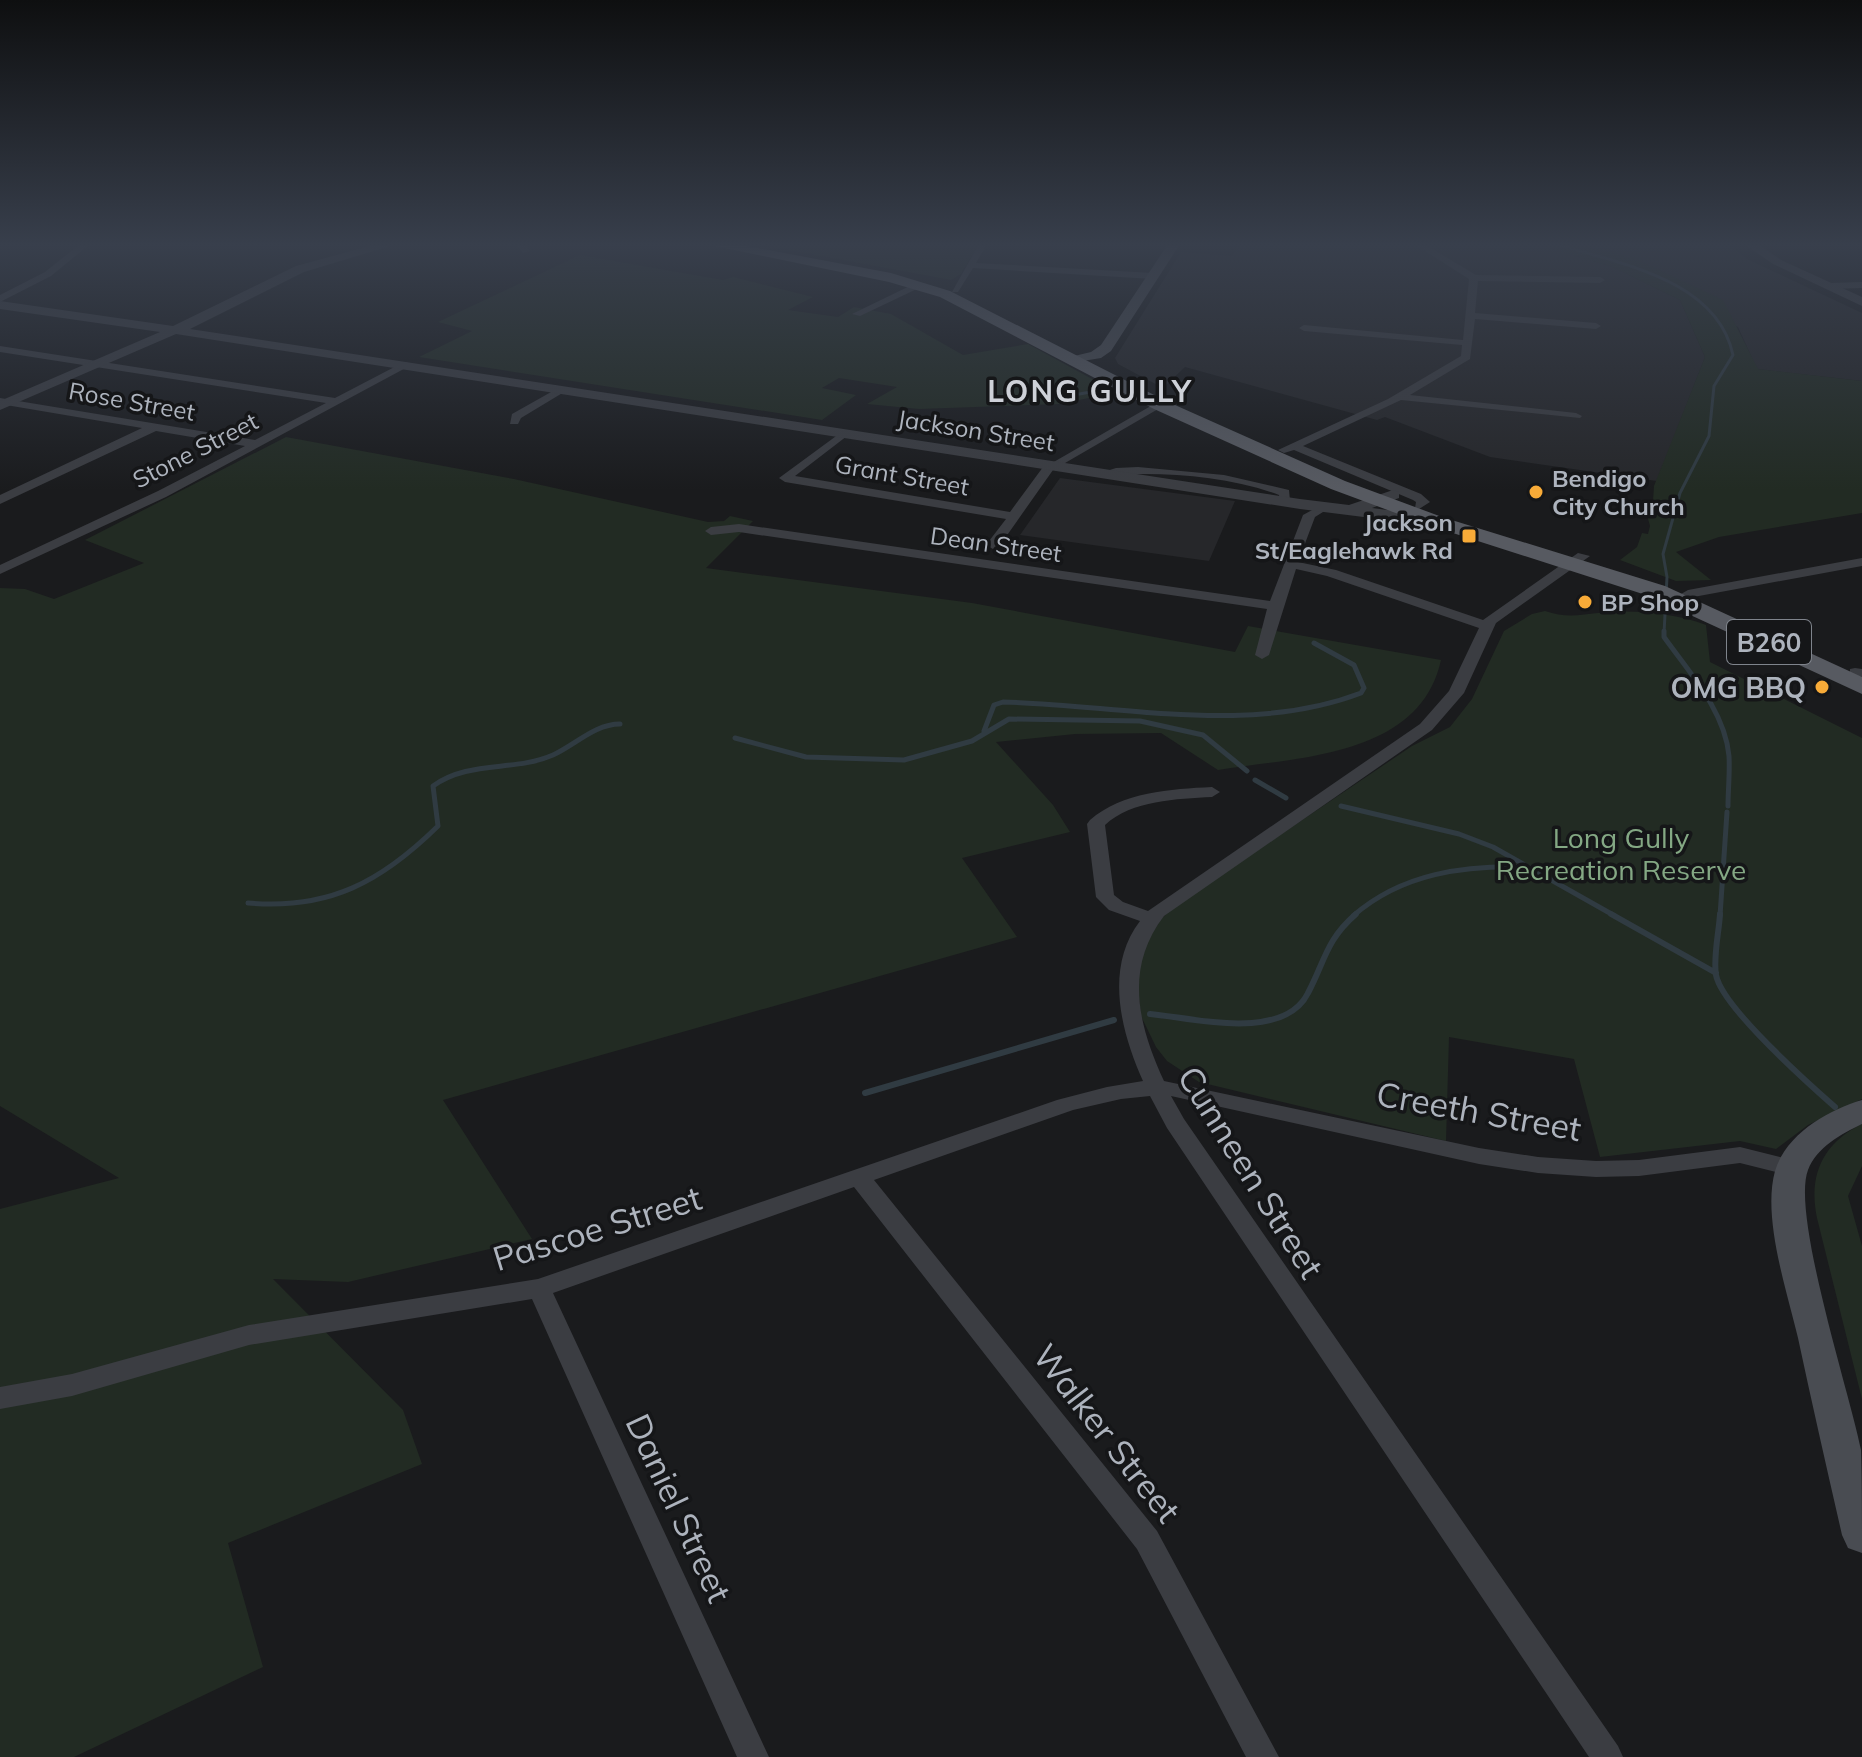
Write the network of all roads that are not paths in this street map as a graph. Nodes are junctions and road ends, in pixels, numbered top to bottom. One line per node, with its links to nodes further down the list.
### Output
1 (146, 326): 8 (street, Jackson Street)
2 (187, 326): 8 (street)
3 (1014, 326): 11 (main road, B260)
4 (1021, 326): 11 (main road, B260)
5 (1120, 326): 11 (main road)
6 (1470, 326): 9 (street)
7 (1304, 328): 9 (street)
8 (177, 331): 12 (street); 13 (street, Jackson Street)
9 (1468, 343): 15 (street)
10 (0, 349): 12 (street)
11 (1082, 359): 18 (main road, B260); 24 (main road, B260)
12 (97, 364): 16 (street); 17 (street)
13 (408, 364): 14 (street, Jackson Street); 16 (street, Stone Street)
14 (564, 389): 20 (street); 22 (street, Jackson Street)
15 (1401, 397): 19 (street); 24 (street)
16 (339, 402): 23 (street, Stone Street)
17 (3, 403): 21 (street, Rose Street)
18 (1160, 405): 25 (street); 27 (main road, B260)
19 (1576, 416)
20 (514, 422)
21 (154, 427): 23 (street, Rose Street); 29 (street)
22 (843, 434): 25 (street, Jackson Street); 32 (street, Grant Street)
23 (256, 444): 39 (street, Stone Street)
24 (1289, 448): 27 (main road); 28 (main road, B260); 31 (street)
25 (1051, 467): 26 (street, Jackson Street); 32 (street)
26 (1103, 474): 30 (street, Jackson Street); 30 (street, Jackson Street)
27 (1338, 485): 28 (main road, B260)
28 (1372, 498): 30 (street, Jackson Street); 30 (street, Jackson Street); 31 (main road, B260); 31 (street)
29 (0, 500)
30 (1295, 505): 37 (street)
31 (1426, 509): 35 (main road, B260)
32 (1012, 516): 34 (street)
33 (711, 531): 42 (street, Dean Street)
34 (993, 545)
35 (1578, 560): 41 (main road, B260); 43 (street, Cunneen Street)
36 (1862, 562): 38 (street)
37 (1291, 564): 42 (street); 43 (street)
38 (1843, 565): 40 (street); 41 (street)
39 (0, 570)
40 (1862, 576)
41 (1670, 591): 45 (main road, B260)
42 (1275, 606): 44 (street)
43 (1486, 626): 47 (street, Cunneen Street)
44 (1262, 655)
45 (1860, 677)
46 (1212, 792): 47 (street)
47 (1150, 918): 48 (street, Cunneen Street)
48 (1156, 1087): 50 (street, Creeth Street); 51 (street, Pascoe Street); 57 (street, Cunneen Street)
49 (1862, 1111): 50 (main road)
50 (1792, 1168): 54 (main road)
51 (859, 1177): 52 (street, Pascoe Street); 56 (street, Walker Street)
52 (539, 1288): 53 (street, Pascoe Street); 55 (street, Daniel Street)
53 (0, 1398)
54 (1860, 1515)
55 (753, 1757)
56 (1263, 1757)
57 (1607, 1757)

